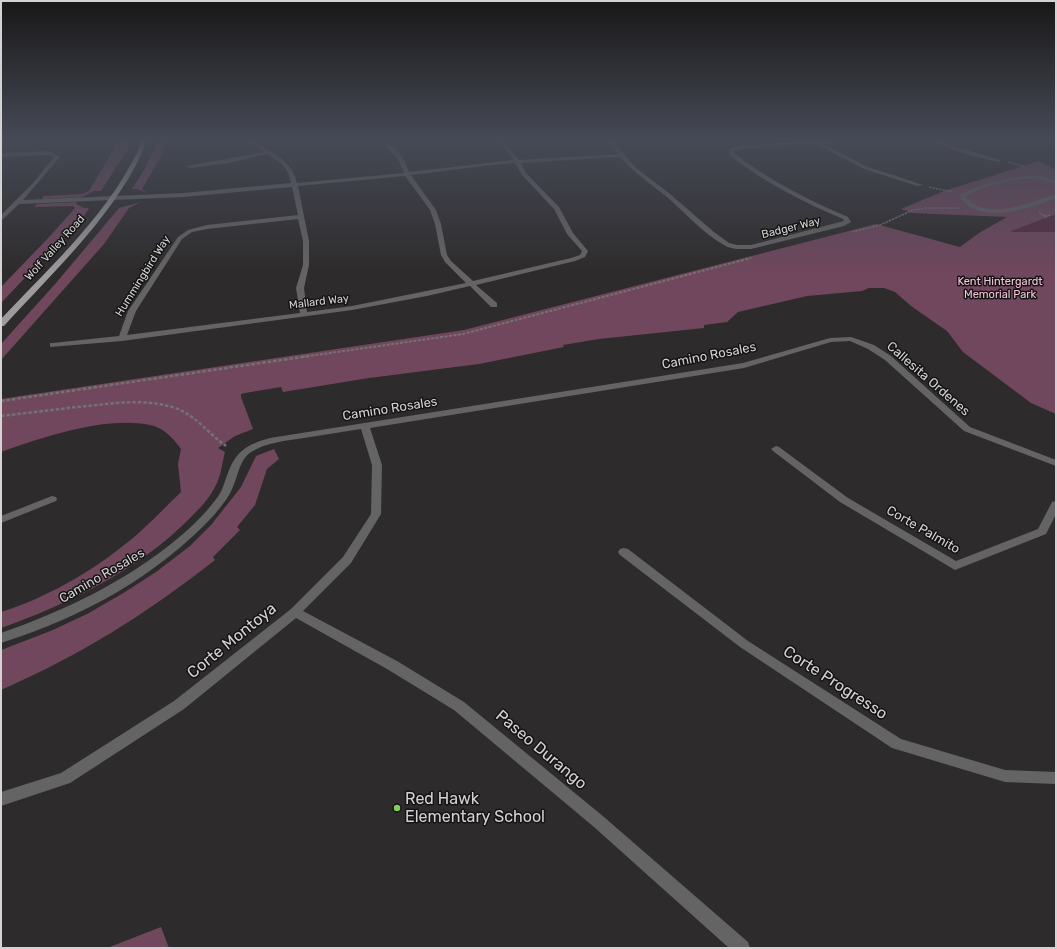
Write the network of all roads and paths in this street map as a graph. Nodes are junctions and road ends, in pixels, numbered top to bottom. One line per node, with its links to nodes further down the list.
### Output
1 (34, 185): 14 (street)
2 (121, 185): 13 (main road, Wolf Valley Road)
3 (281, 185): 13 (street)
4 (294, 185): 19 (street)
5 (415, 185): 24 (street)
6 (535, 185): 24 (street, Mallard Way)
7 (655, 185): 8 (street, Badger Way)
8 (778, 185)
9 (921, 185): 11 (path)
10 (991, 185): 11 (street)
11 (964, 194): 15 (street)
12 (1056, 196): 15 (street)
13 (113, 198): 14 (street); 27 (main road, Wolf Valley Road)
14 (18, 202): 21 (street)
15 (975, 206): 22 (path)
16 (1036, 209): 18 (path)
17 (1051, 215): 18 (path)
18 (1044, 216): 20 (path)
19 (300, 217): 26 (street); 28 (street, Hummingbird Way)
20 (1047, 218)
21 (1, 219)
22 (850, 233)
23 (752, 258): 31 (path)
24 (470, 284): 25 (street); 26 (street, Mallard Way)
25 (494, 305)
26 (304, 314): 28 (street, Mallard Way)
27 (1, 324)
28 (122, 339): 30 (street, Mallard Way)
29 (851, 339): 33 (street, Camino Rosales); 36 (street, Callesita Ordenes)
30 (53, 345)
31 (1, 401)
32 (1, 416): 34 (path)
33 (366, 427): 41 (street, Corte Montoya); 42 (street, Camino Rosales)
34 (226, 446)
35 (776, 449): 38 (street, Corte Palmito)
36 (1056, 463)
37 (52, 499): 39 (street)
38 (1056, 504)
39 (1, 520)
40 (624, 552): 43 (street, Corte Progresso)
41 (295, 612): 44 (street, Corte Montoya); 45 (street, Paseo Durango)
42 (1, 638)
43 (1056, 778)
44 (1, 800)
45 (742, 948)

